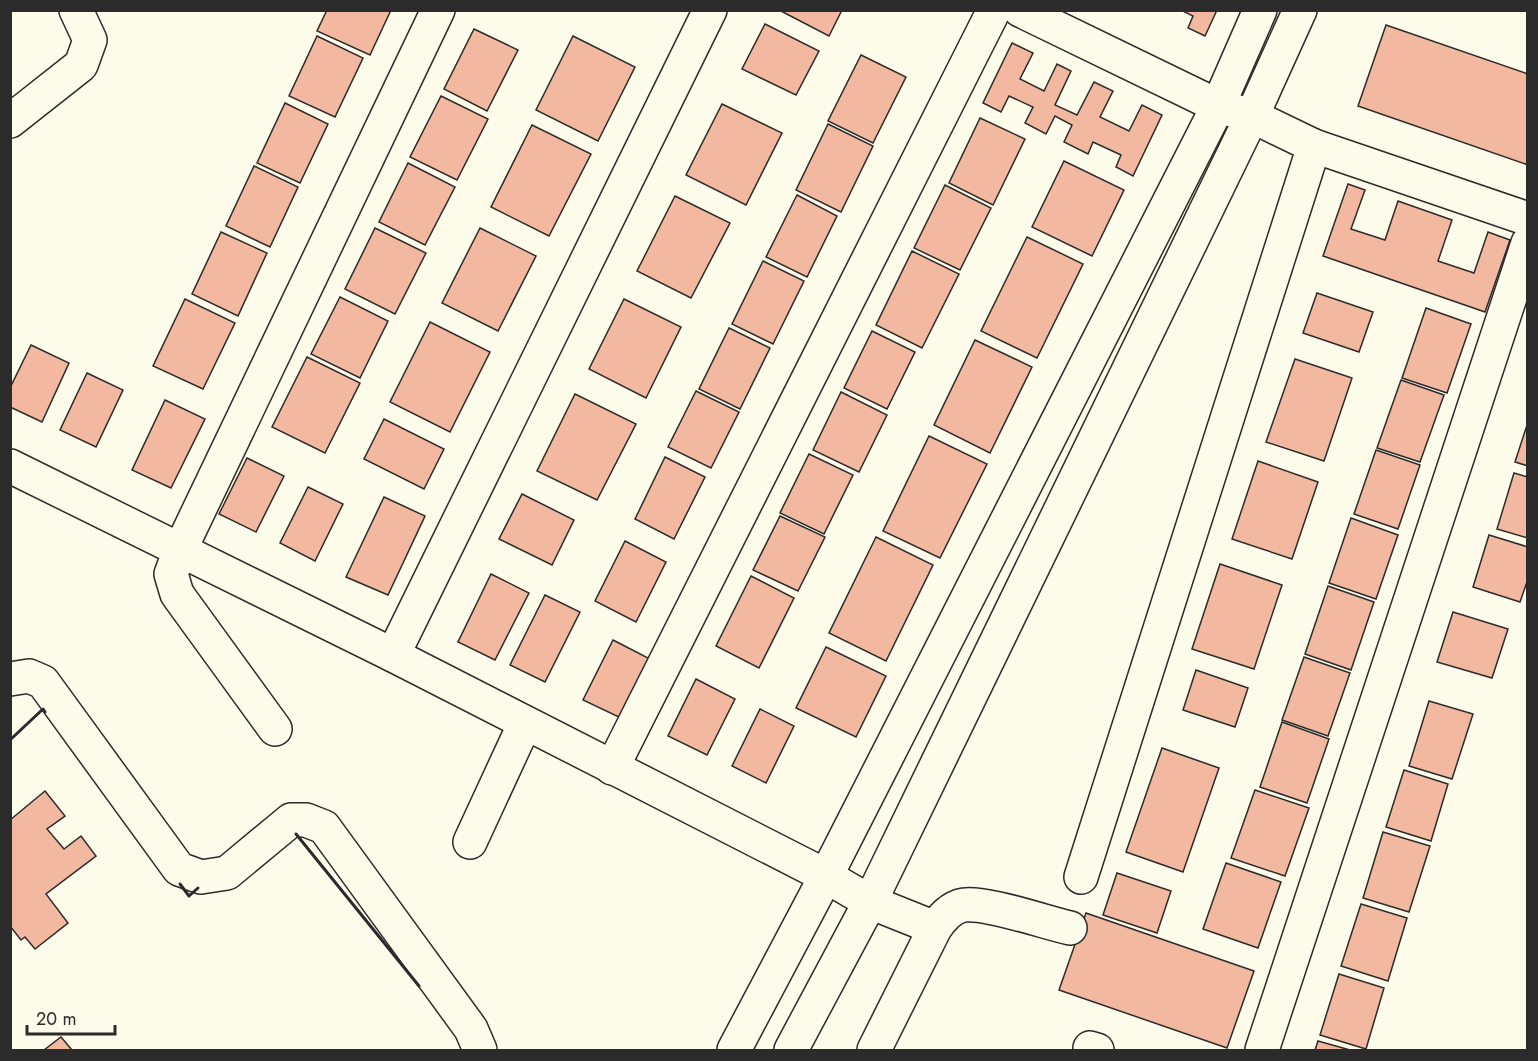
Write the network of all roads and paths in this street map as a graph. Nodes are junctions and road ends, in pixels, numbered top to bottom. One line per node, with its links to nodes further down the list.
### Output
1 (76, 10): 10 (street)
2 (438, 10): 15 (street)
3 (710, 10): 16 (street)
4 (994, 10): 20 (street)
5 (1020, 10): 8 (street)
6 (1260, 10): 8 (street)
7 (1300, 10): 9 (street)
8 (1218, 106): 9 (street); 22 (street)
9 (1252, 116): 11 (street); 24 (street)
10 (10, 121)
11 (1314, 146): 12 (street); 23 (street)
12 (1527, 219)
13 (1527, 243): 31 (street)
14 (10, 466): 15 (street)
15 (180, 550): 16 (street); 19 (street)
16 (393, 655): 18 (street)
17 (10, 679): 27 (street)
18 (525, 723): 20 (street); 21 (street)
19 (275, 729)
20 (612, 768): 22 (street)
21 (470, 842)
22 (826, 876): 24 (street); 28 (street)
23 (1081, 877)
24 (870, 902): 25 (street); 29 (street)
25 (935, 928): 26 (street); 30 (street)
26 (1070, 928)
27 (480, 1050)
28 (734, 1050)
29 (791, 1050)
30 (874, 1050)
31 (1262, 1050)

